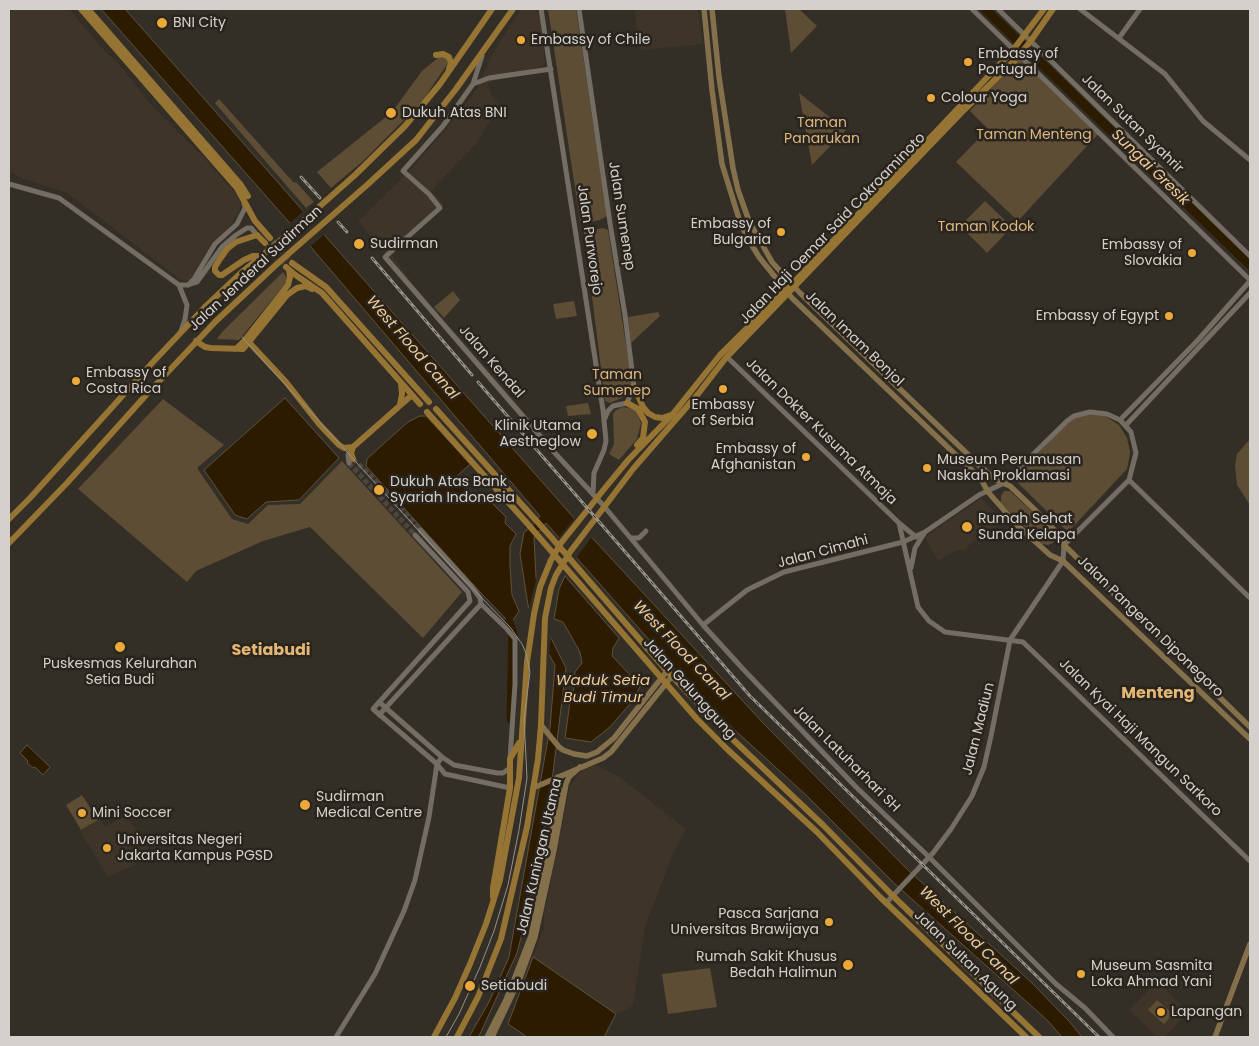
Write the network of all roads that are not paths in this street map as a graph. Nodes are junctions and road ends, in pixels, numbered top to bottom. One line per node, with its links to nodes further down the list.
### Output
1 (81, 9): 30 (main road)
2 (88, 9): 28 (main road)
3 (492, 9): 24 (main road, Jalan Jenderal Sudirman)
4 (513, 9): 19 (main road, Jalan Jenderal Sudirman)
5 (541, 9): 23 (street, Jalan Purworejo)
6 (579, 9): 50 (street, Jalan Sumenep)
7 (704, 9): 40 (main road, Jalan Imam Bonjol)
8 (712, 9): 39 (main road, Jalan Imam Bonjol)
9 (972, 9): 18 (street)
10 (998, 9): 15 (street, Jalan Sutan Syahrir)
11 (1044, 9): 15 (main road, Jalan Haji Oemar Said Cokroaminoto)
12 (1053, 9): 17 (main road, Jalan Haji Oemar Said Cokroaminoto)
13 (1080, 9): 16 (street)
14 (1140, 9): 16 (street)
15 (1025, 36): 17 (street, Jalan Sutan Syahrir); 18 (main road, Jalan Haji Oemar Said Cokroaminoto)
16 (1119, 38): 27 (street)
17 (1030, 42): 20 (main road, Jalan Haji Oemar Said Cokroaminoto); 34 (street, Jalan Sutan Syahrir)
18 (1014, 49): 20 (street); 39 (main road, Jalan Haji Oemar Said Cokroaminoto)
19 (484, 50): 22 (street); 45 (main road, Jalan Jenderal Sudirman)
20 (1020, 54): 36 (street); 39 (main road, Jalan Haji Oemar Said Cokroaminoto)
21 (436, 55): 24 (main road)
22 (477, 68): 25 (street); 26 (street)
23 (551, 69): 25 (street); 56 (street, Jalan Purworejo)
24 (447, 73): 33 (main road, Jalan Jenderal Sudirman)
25 (490, 78): 26 (street)
26 (473, 84): 66 (street, Jalan Kendal)
27 (1250, 160)
28 (236, 179): 30 (street); 31 (main road)
29 (9, 184): 37 (street)
30 (237, 188): 31 (main road); 38 (street)
31 (259, 230): 32 (main road); 33 (main road); 38 (street)
32 (267, 240)
33 (261, 256): 43 (main road, Jalan Jenderal Sudirman)
34 (1250, 256)
35 (289, 267): 41 (main road); 44 (main road); 52 (main road)
36 (1250, 280): 59 (street)
37 (179, 285): 38 (street); 43 (street)
38 (188, 285)
39 (793, 286): 40 (main road, Jalan Haji Oemar Said Cokroaminoto); 47 (main road, Jalan Imam Bonjol)
40 (786, 292): 46 (main road, Jalan Haji Oemar Said Cokroaminoto); 49 (main road, Jalan Imam Bonjol); 58 (main road, Jalan Haji Oemar Said Cokroaminoto)
41 (322, 293): 44 (main road); 48 (main road)
42 (1250, 293): 60 (street)
43 (180, 333): 71 (main road, Jalan Jenderal Sudirman)
44 (248, 340): 45 (main road); 61 (main road)
45 (196, 341): 80 (main road, Jalan Jenderal Sudirman)
46 (727, 357): 72 (street, Jalan Dokter Kusuma Atmaja); 95 (main road, Jalan Haji Oemar Said Cokroaminoto)
47 (889, 378): 49 (main road); 68 (main road, Jalan Imam Bonjol)
48 (401, 381): 51 (main road); 54 (main road)
49 (883, 384): 70 (main road, Jalan Imam Bonjol)
50 (634, 386): 53 (street, Jalan Sumenep); 58 (main road)
51 (412, 395): 54 (main road); 54 (main road)
52 (429, 402)
53 (628, 404): 56 (street); 64 (main road)
54 (399, 406): 62 (main road)
55 (436, 409): 90 (main road, Jalan Galunggung)
56 (606, 410): 65 (street)
57 (427, 412): 91 (main road, Jalan Galunggung)
58 (672, 415): 64 (main road, Jalan Haji Oemar Said Cokroaminoto)
59 (1120, 420): 60 (street); 68 (street)
60 (1126, 425): 67 (street)
61 (338, 445): 62 (main road); 63 (street)
62 (353, 447): 63 (main road)
63 (351, 459)
64 (628, 460): 98 (main road)
65 (594, 473): 66 (street); 69 (street)
66 (581, 480): 69 (street, Jalan Latuharhari SH)
67 (1128, 480): 81 (street); 86 (street)
68 (1004, 483): 70 (street); 81 (main road, Jalan Pangeran Diponegoro)
69 (592, 492): 78 (street, Jalan Latuharhari SH)
70 (988, 492): 75 (street); 84 (main road, Jalan Pangeran Diponegoro)
71 (9, 519)
72 (899, 523): 77 (street, Jalan Dokter Kusuma Atmaja); 79 (street, Jalan Dokter Kusuma Atmaja)
73 (420, 530): 82 (street)
74 (646, 531): 78 (street)
75 (925, 532): 77 (street, Jalan Cimahi); 85 (street)
76 (415, 535): 83 (street)
77 (916, 537): 79 (street, Jalan Cimahi)
78 (631, 538): 88 (street, Jalan Latuharhari SH)
79 (903, 542): 85 (street, Jalan Dokter Kusuma Atmaja); 88 (street, Jalan Cimahi)
80 (9, 543)
81 (1064, 545): 84 (street); 96 (main road, Jalan Pangeran Diponegoro)
82 (442, 554): 83 (street); 87 (street)
83 (436, 559): 92 (street)
84 (1063, 561): 89 (street, Jalan Madiun); 97 (main road, Jalan Pangeran Diponegoro)
85 (910, 571): 89 (street)
86 (1250, 598)
87 (481, 604): 93 (street); 100 (street)
88 (703, 626): 110 (street, Jalan Latuharhari SH)
89 (1010, 640): 110 (street, Jalan Madiun); 111 (street, Jalan Kyai Haji Mangun Sarkoro)
90 (669, 673): 91 (main road); 107 (main road, Jalan Galunggung)
91 (664, 681): 95 (main road); 102 (main road); 108 (main road, Jalan Galunggung)
92 (379, 702): 93 (street); 94 (street)
93 (386, 708): 94 (street); 99 (street)
94 (380, 714): 101 (street)
95 (541, 725): 105 (main road, Jalan Haji Oemar Said Cokroaminoto)
96 (1250, 727)
97 (1250, 739)
98 (520, 742): 100 (main road); 113 (main road)
99 (442, 757): 101 (street); 103 (street)
100 (510, 759): 103 (main road)
101 (437, 764): 106 (street); 119 (street)
102 (580, 767): 104 (main road); 109 (main road, Jalan Kuningan Utama)
103 (511, 768): 106 (main road)
104 (556, 777): 105 (main road); 109 (main road, Jalan Kuningan Utama)
105 (536, 787): 121 (main road, Jalan Haji Oemar Said Cokroaminoto)
106 (510, 788): 113 (main road)
107 (794, 798): 108 (main road); 112 (main road, Jalan Galunggung)
108 (788, 805): 114 (main road, Jalan Galunggung)
109 (552, 850): 115 (main road, Jalan Kuningan Utama)
110 (929, 857): 112 (street, Jalan Madiun); 126 (street, Jalan Latuharhari SH)
111 (1250, 860)
112 (894, 894): 114 (street, Jalan Madiun); 116 (main road, Jalan Sultan Agung)
113 (493, 901): 120 (main road)
114 (886, 903): 118 (main road, Jalan Sultan Agung)
115 (533, 936): 122 (main road, Jalan Kuningan Utama); 123 (main road, Jalan Kuningan Utama)
116 (943, 944): 118 (main road); 125 (main road, Jalan Sultan Agung)
117 (1250, 944): 127 (main road)
118 (937, 950): 124 (main road, Jalan Sultan Agung)
119 (336, 1037)
120 (434, 1037)
121 (457, 1037)
122 (487, 1037)
123 (492, 1037)
124 (1026, 1037)
125 (1039, 1037)
126 (1113, 1037)
127 (1215, 1037)

